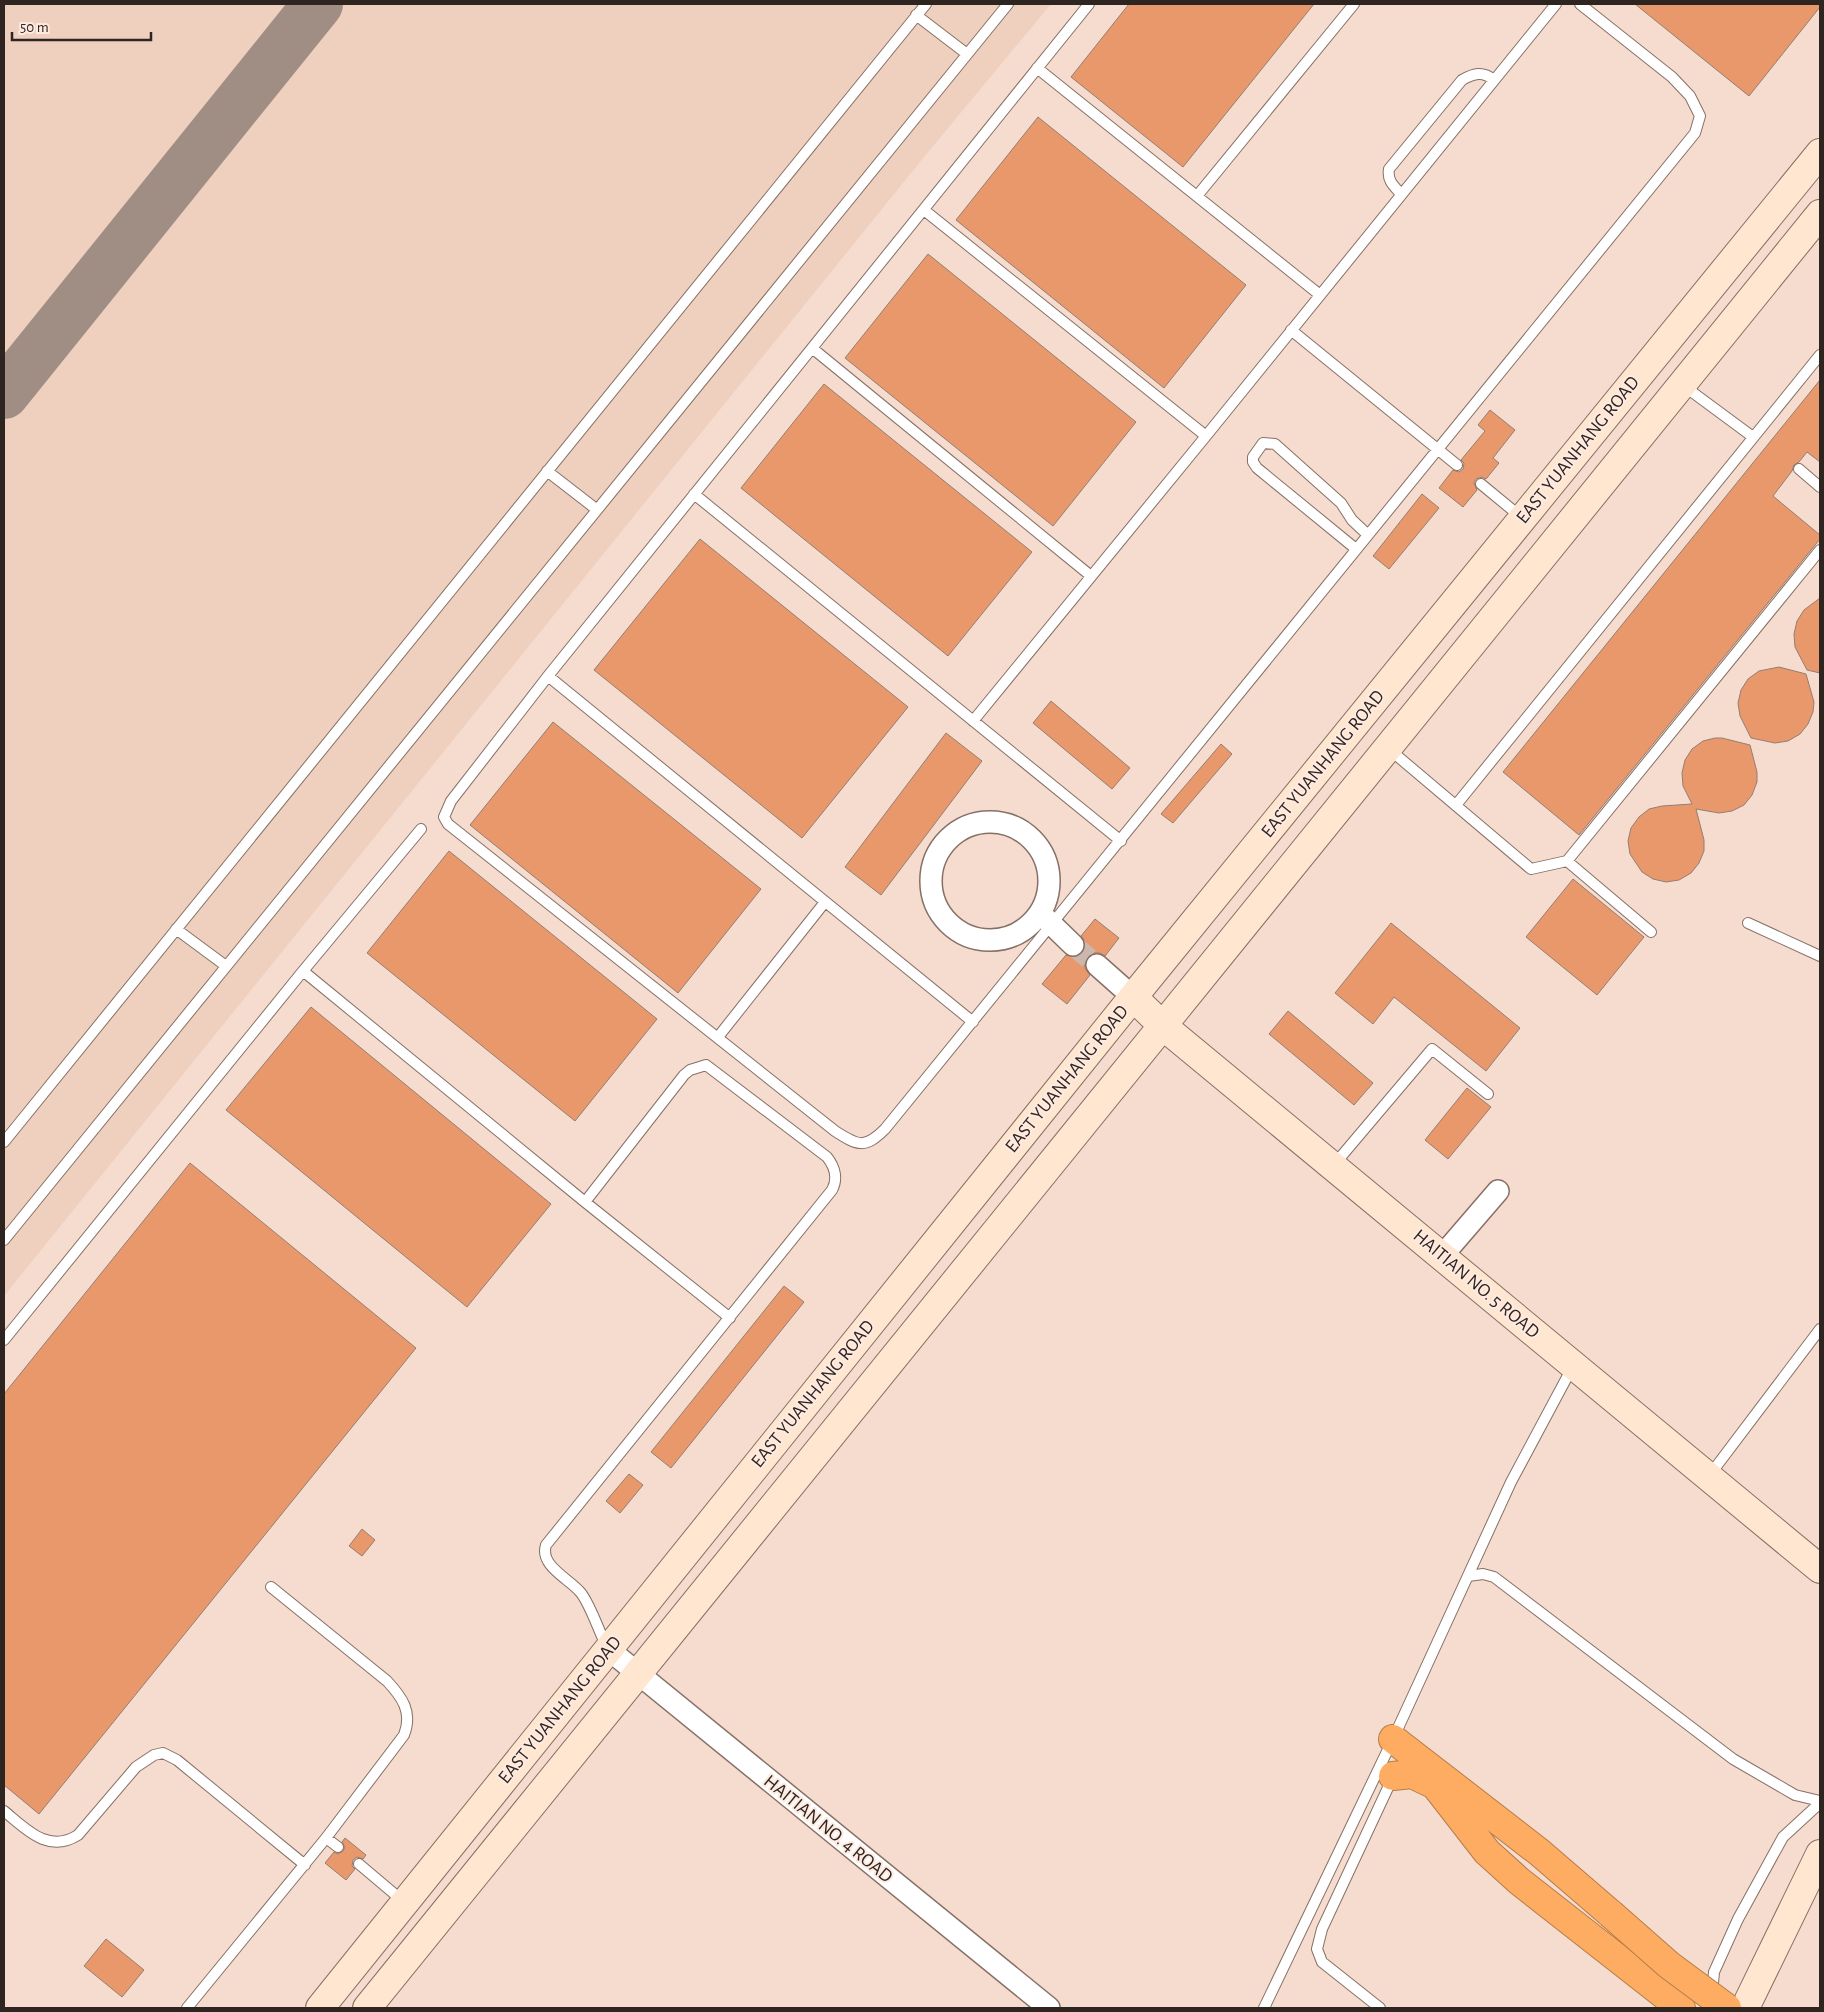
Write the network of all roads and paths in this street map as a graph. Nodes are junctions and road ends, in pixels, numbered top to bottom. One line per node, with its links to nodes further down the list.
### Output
1 (926, 4): 7 (lane)
2 (1008, 4): 8 (lane)
3 (1089, 4): 9 (lane)
4 (1354, 4): 13 (lane)
5 (1556, 4): 10 (lane)
6 (1580, 4): 23 (lane)
7 (916, 15): 8 (lane); 26 (lane)
8 (967, 54): 30 (lane)
9 (1037, 68): 13 (lane); 14 (lane)
10 (1494, 80): 12 (lane); 12 (lane)
11 (1820, 153): 31 (street, EAST YUANHANG ROAD)
12 (1401, 194): 16 (lane)
13 (1197, 196): 16 (lane)
14 (924, 210): 18 (lane); 21 (lane)
15 (1820, 214): 20 (street, EAST YUANHANG ROAD)
16 (1320, 294): 17 (lane)
17 (1291, 330): 21 (lane); 23 (lane)
18 (812, 348): 29 (lane); 35 (lane)
19 (1820, 355): 22 (lane)
20 (1682, 385): 22 (lane); 38 (street, EAST YUANHANG ROAD)
21 (1206, 436): 35 (lane)
22 (1753, 436): 39 (lane)
23 (1437, 448): 24 (lane); 32 (lane)
24 (1457, 465)
25 (1799, 469): 28 (lane)
26 (547, 471): 30 (lane); 46 (lane)
27 (1481, 484): 31 (lane)
28 (1820, 486)
29 (694, 494): 36 (lane); 37 (lane)
30 (596, 509): 50 (lane)
31 (1522, 519): 53 (street, EAST YUANHANG ROAD)
32 (1368, 535): 33 (lane); 33 (lane)
33 (1356, 549): 41 (lane)
34 (1820, 550): 42 (lane)
35 (1091, 576): 37 (lane)
36 (548, 676): 43 (lane); 56 (lane)
37 (973, 721): 41 (lane)
38 (1388, 748): 39 (lane); 55 (street, EAST YUANHANG ROAD)
39 (1456, 805): 42 (lane)
40 (421, 829): 52 (lane)
41 (1121, 841): 44 (lane)
42 (1566, 861): 47 (lane)
43 (825, 902): 54 (lane); 56 (lane)
44 (1047, 919): 44 (street); 48 (street); 54 (lane)
45 (1748, 923): 49 (lane)
46 (176, 929): 50 (lane); 58 (lane)
47 (1651, 932)
48 (1073, 945)
49 (1820, 956)
50 (226, 966): 62 (lane)
51 (1098, 966): 53 (street)
52 (302, 971): 61 (lane); 66 (lane)
53 (1133, 998): 55 (street, HAITIAN NO. 5 ROAD); 72 (street, EAST YUANHANG ROAD)
54 (973, 1022): 56 (lane)
55 (1163, 1026): 59 (street, HAITIAN NO. 5 ROAD); 73 (street, EAST YUANHANG ROAD)
56 (718, 1038)
57 (1488, 1094): 59 (lane)
58 (4, 1142)
59 (1333, 1166): 63 (street, HAITIAN NO. 5 ROAD)
60 (1498, 1190): 63 (street)
61 (585, 1202): 64 (lane); 64 (lane)
62 (4, 1240)
63 (1442, 1256): 67 (street, HAITIAN NO. 5 ROAD)
64 (730, 1318): 72 (lane)
65 (1820, 1329): 68 (lane)
66 (4, 1340)
67 (1574, 1365): 68 (street, HAITIAN NO. 5 ROAD); 70 (lane)
68 (1708, 1476): 69 (street, HAITIAN NO. 5 ROAD)
69 (1820, 1569)
70 (1468, 1576): 74 (lane); 76 (lane)
71 (271, 1587): 78 (lane)
72 (608, 1650): 73 (street, HAITIAN NO. 4 ROAD); 83 (street, EAST YUANHANG ROAD)
73 (638, 1675): 86 (street, EAST YUANHANG ROAD); 87 (street, HAITIAN NO. 4 ROAD)
74 (1393, 1739): 88 (lane); 92 (highway, bridge)
75 (1393, 1776): 89 (lane); 90 (highway)
76 (1820, 1802): 91 (lane)
77 (4, 1810): 82 (lane)
78 (326, 1838): 79 (lane); 82 (lane)
79 (338, 1847)
80 (1820, 1854): 93 (street)
81 (359, 1864): 83 (lane)
82 (305, 1865): 84 (lane)
83 (404, 1903): 85 (street, EAST YUANHANG ROAD)
84 (187, 2008)
85 (320, 2008)
86 (367, 2008)
87 (1049, 2008)
88 (1264, 2008)
89 (1380, 2008)
90 (1681, 2008)
91 (1711, 2008)
92 (1727, 2008)
93 (1745, 2008)

